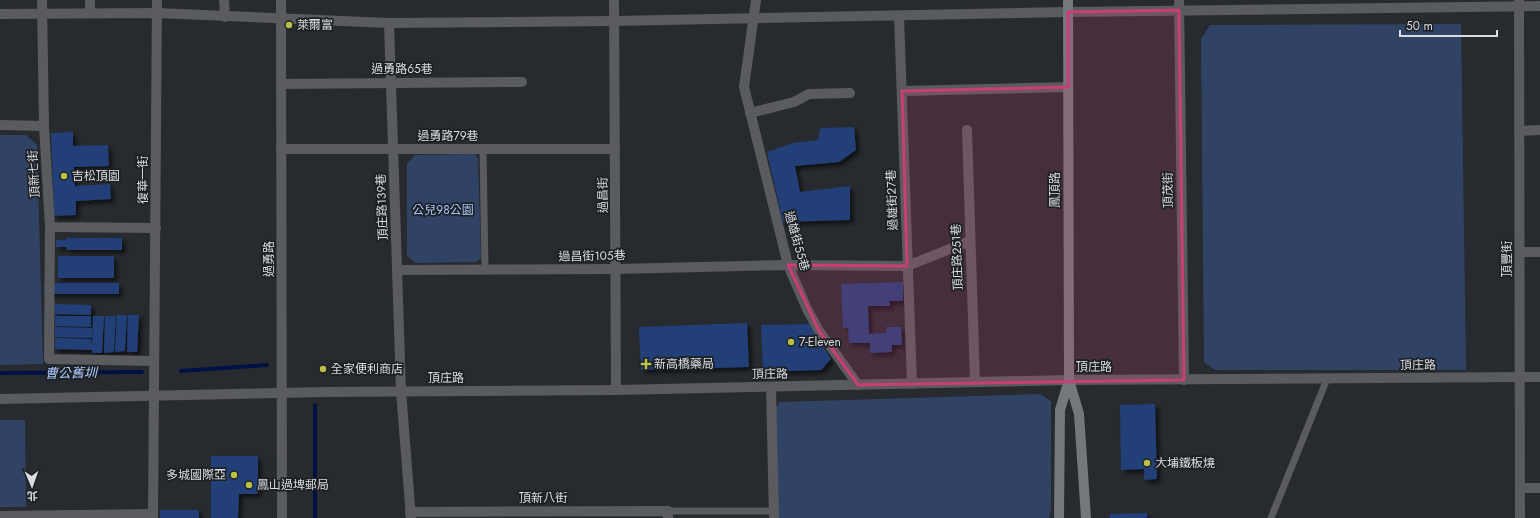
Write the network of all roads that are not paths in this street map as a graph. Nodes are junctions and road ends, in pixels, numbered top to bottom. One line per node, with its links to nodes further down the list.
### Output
1 (42, 0): 15 (street, 頂新七街)
2 (90, 0): 16 (street)
3 (157, 0): 17 (street, 復華一街)
4 (224, 0): 20 (street)
5 (281, 0): 22 (street, 過勇路)
6 (614, 0): 23 (street, 過昌街)
7 (756, 0): 21 (street, 過雄街55巷)
8 (1068, 0): 14 (main road, 鳳頂路)
9 (1519, 3): 10 (street); 13 (street); 36 (street, 頂豐街)
10 (1433, 4): 12 (street)
11 (1179, 5): 12 (street); 14 (street); 56 (street, 頂茂街)
12 (1282, 5)
13 (1540, 6)
14 (1068, 12): 19 (street); 28 (main road, 鳳頂路)
15 (42, 13): 16 (street); 18 (street); 33 (street, 頂新七街)
16 (90, 13): 17 (street)
17 (157, 13): 20 (street); 42 (street, 復華一街)
18 (0, 14)
19 (899, 16): 21 (street); 29 (street, 過雄街27巷)
20 (225, 17): 22 (street)
21 (754, 18): 23 (street); 31 (street, 過雄街55巷)
22 (281, 19): 24 (street); 27 (street, 過勇路)
23 (614, 21): 24 (street); 40 (street, 過昌街)
24 (389, 22): 25 (street, 頂庄路139巷)
25 (390, 82): 26 (street, 過勇路65巷); 27 (street, 過勇路65巷); 38 (street, 頂庄路139巷)
26 (522, 82)
27 (281, 84): 37 (street, 過勇路)
28 (1068, 87): 29 (street); 55 (main road, 鳳頂路)
29 (902, 90): 47 (street, 過雄街27巷)
30 (850, 93): 31 (street)
31 (750, 113): 46 (street, 過雄街55巷)
32 (0, 125): 33 (street)
33 (44, 126): 41 (street, 頂新七街)
34 (967, 130): 43 (street, 頂庄路251巷)
35 (1540, 130): 36 (street)
36 (1520, 131): 44 (street, 頂豐街)
37 (282, 149): 38 (street, 過勇路79巷); 63 (street, 過勇路)
38 (393, 149): 39 (street, 過勇路79巷); 49 (street, 頂庄路139巷)
39 (483, 149): 40 (street, 過勇路79巷); 50 (lane)
40 (615, 149): 48 (street, 過昌街)
41 (50, 227): 42 (street); 51 (street)
42 (156, 228): 51 (street, 復華一街)
43 (970, 241): 47 (street); 57 (street, 頂庄路251巷)
44 (1520, 252): 45 (street); 52 (street, 頂豐街)
45 (1540, 252)
46 (788, 265): 47 (street, 過昌街105巷); 48 (street, 過昌街105巷); 59 (street, 過雄街55巷)
47 (907, 266): 58 (street, 過雄街27巷)
48 (616, 269): 50 (street, 過昌街105巷); 61 (street, 過昌街)
49 (397, 270): 50 (street, 過昌街105巷); 62 (street, 頂庄路139巷)
50 (485, 270)
51 (154, 361): 64 (street, 復華一街)
52 (1520, 377): 53 (street, 頂庄路); 54 (street, 頂庄路); 66 (street, 頂豐街)
53 (1540, 377)
54 (1327, 379): 56 (street, 頂庄路); 76 (lane)
55 (1069, 380): 56 (street, 頂庄路); 57 (street, 頂庄路); 74 (main road, 鳳頂路); 75 (main road, 鳳頂路)
56 (1184, 380)
57 (975, 382): 58 (street, 頂庄路)
58 (912, 384): 59 (street, 頂庄路)
59 (858, 386): 60 (street, 頂庄路)
60 (771, 387): 61 (street, 頂庄路); 70 (street)
61 (616, 390): 62 (street, 頂庄路)
62 (401, 391): 63 (street, 頂庄路); 69 (street, 頂庄路139巷)
63 (282, 394): 64 (street, 頂庄路); 73 (street, 過勇路)
64 (154, 396): 65 (street, 頂庄路); 72 (street, 復華一街)
65 (0, 399)
66 (1520, 488): 67 (street); 77 (street, 頂豐街)
67 (1540, 488)
68 (668, 514): 69 (street, 頂新八街); 70 (lane)
69 (411, 515)
70 (774, 515)
71 (0, 516): 72 (street)
72 (153, 516)
73 (282, 518)
74 (1059, 518)
75 (1086, 518)
76 (1271, 518)
77 (1520, 518)

